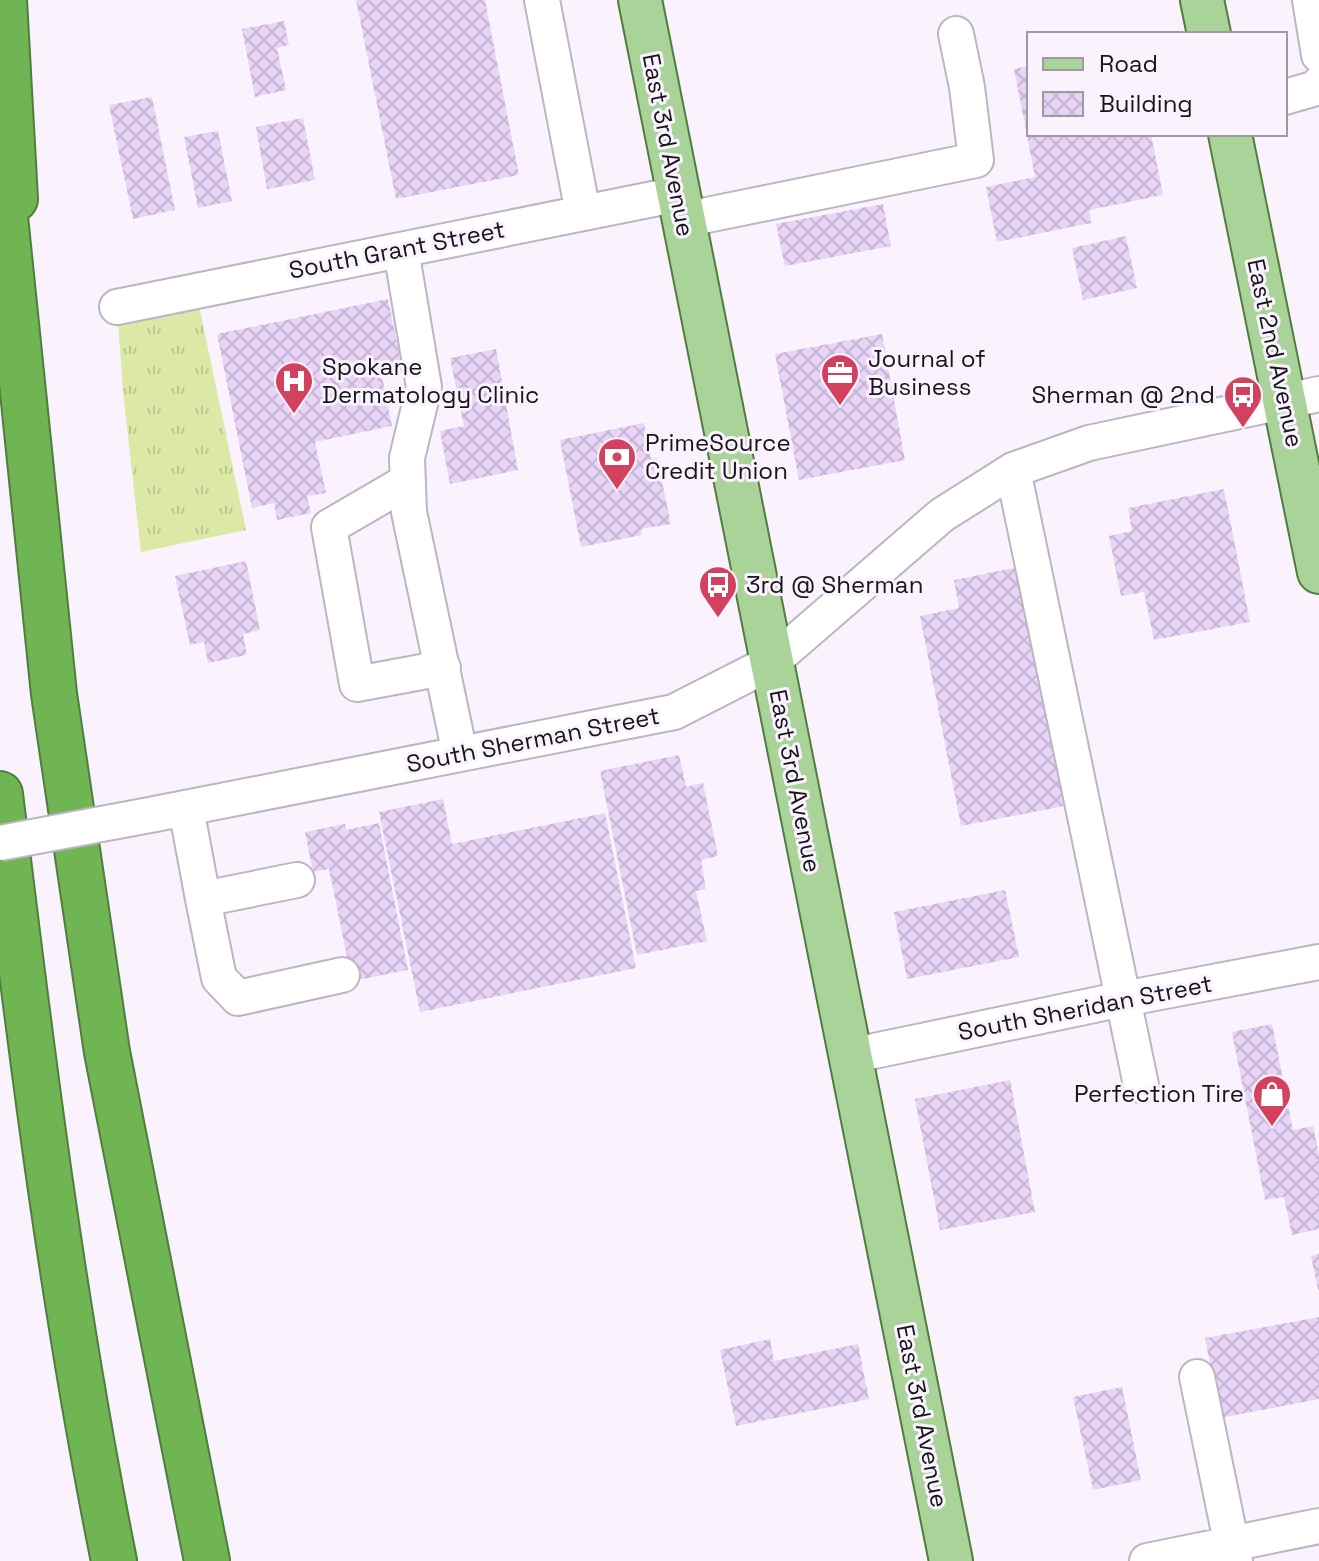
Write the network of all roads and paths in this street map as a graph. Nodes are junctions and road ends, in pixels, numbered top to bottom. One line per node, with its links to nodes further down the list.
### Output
1 (4, 0): 18 (highway)
2 (542, 0): 14 (street)
3 (640, 0): 13 (main road, East 3rd Avenue)
4 (1202, 0): 6 (main road)
5 (1310, 0): 8 (street)
6 (1209, 32)
7 (956, 34): 13 (street, South Grant Street)
8 (1319, 55)
9 (1319, 84): 10 (street)
10 (1287, 96)
11 (1231, 136): 17 (main road, East 2nd Avenue)
12 (0, 168): 18 (highway)
13 (680, 207): 14 (street, South Grant Street); 22 (main road, East 3rd Avenue)
14 (583, 213): 15 (street, South Grant Street)
15 (401, 250): 16 (street, South Grant Street); 20 (street)
16 (117, 307)
17 (1302, 398): 19 (street, South Sherman Street); 21 (main road, East 2nd Avenue)
18 (27, 425): 40 (highway)
19 (1013, 470): 22 (street, South Sherman Street); 32 (street)
20 (408, 481): 23 (street); 23 (street)
21 (1319, 572)
22 (772, 662): 24 (street, South Sherman Street); 33 (main road, East 3rd Avenue)
23 (443, 668): 24 (street)
24 (460, 754): 26 (street, South Sherman Street)
25 (0, 794): 39 (highway)
26 (171, 811): 27 (street, South Sherman Street, bridge); 29 (street)
27 (0, 843)
28 (297, 880): 29 (street)
29 (203, 899): 31 (street)
30 (1319, 962): 32 (street, South Sheridan Street)
31 (342, 975)
32 (1123, 999): 33 (street, South Sheridan Street); 34 (street)
33 (850, 1056): 41 (main road, East 3rd Avenue)
34 (1141, 1085)
35 (1197, 1377): 37 (street)
36 (1319, 1526): 37 (street)
37 (1233, 1552): 38 (street)
38 (1185, 1557): 42 (street)
39 (114, 1561)
40 (207, 1561)
41 (951, 1561)
42 (1147, 1561)

